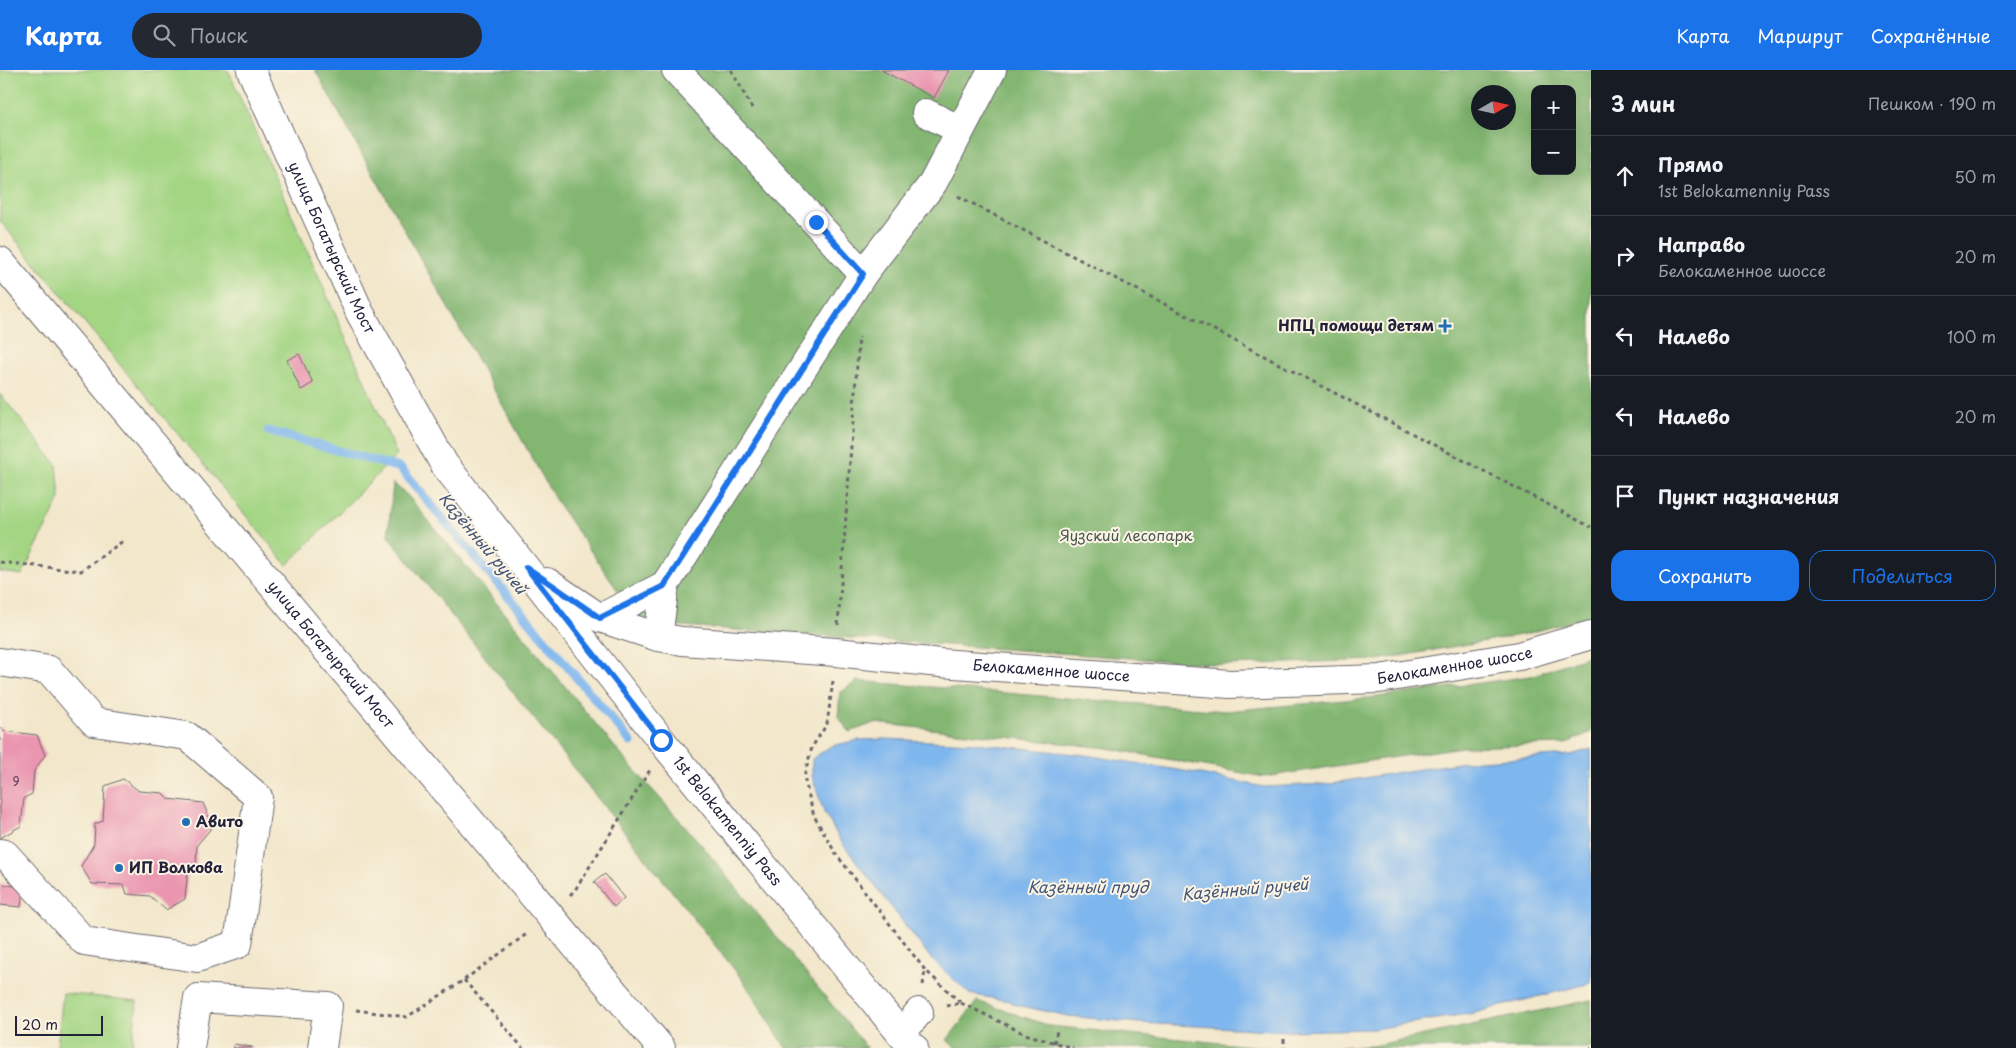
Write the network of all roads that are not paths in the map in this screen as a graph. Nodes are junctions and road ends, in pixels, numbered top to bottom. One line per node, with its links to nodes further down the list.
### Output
1 (251, 70): 8 (street, улица Богатырский Мост)
2 (676, 70): 7 (street)
3 (992, 70): 5 (street)
4 (926, 113): 5 (street)
5 (960, 130): 7 (street)
6 (0, 261): 21 (street, улица Богатырский Мост)
7 (863, 274): 9 (street)
8 (526, 567): 10 (street, Белокаменное шоссе); 18 (street, 1st Belokamenniy Pass)
9 (664, 586): 10 (street); 12 (street)
10 (600, 618): 12 (street, Белокаменное шоссе)
11 (1591, 634): 12 (street, Белокаменное шоссе)
12 (658, 636)
13 (0, 662): 15 (street)
14 (0, 853): 15 (street)
15 (197, 958): 16 (street)
16 (198, 998): 19 (street); 20 (street)
17 (919, 1012): 18 (street)
18 (908, 1041)
19 (190, 1048)
20 (322, 1048)
21 (660, 1048)

